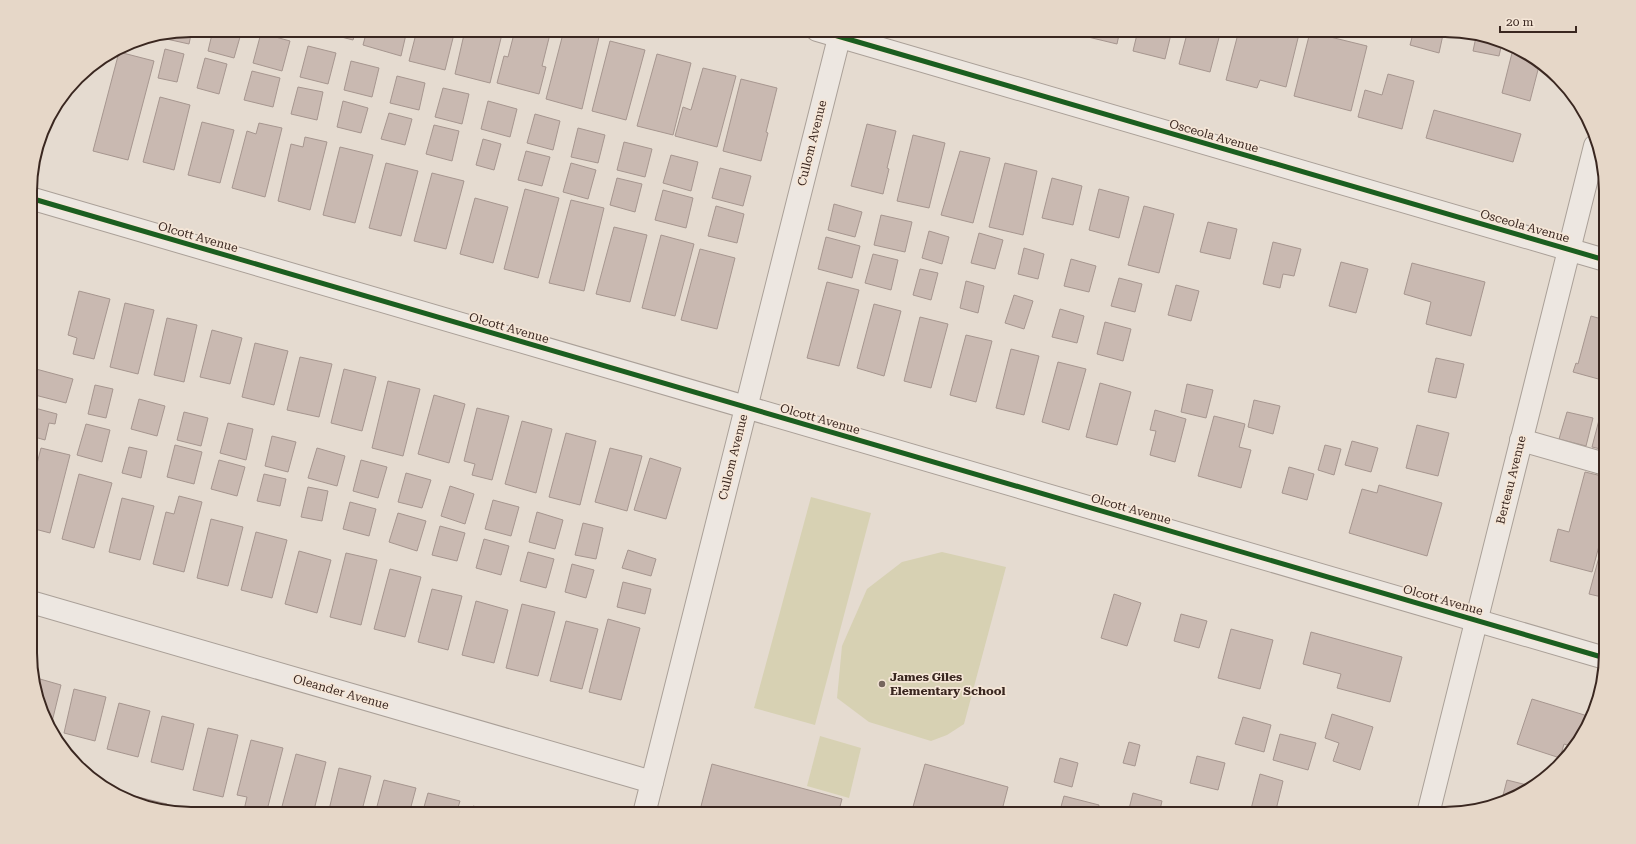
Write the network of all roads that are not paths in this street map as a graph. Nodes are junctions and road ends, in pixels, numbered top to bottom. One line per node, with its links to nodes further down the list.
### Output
1 (839, 37): 7 (street, Cullom Avenue)
2 (853, 37): 5 (street, Osceola Avenue)
3 (1594, 153): 5 (street, Berteau Avenue)
4 (37, 200): 7 (street, Olcott Avenue)
5 (1569, 250): 6 (street, Osceola Avenue); 8 (street, Berteau Avenue)
6 (1599, 258)
7 (746, 407): 11 (street, Olcott Avenue); 13 (street, Cullom Avenue)
8 (1522, 440): 9 (street); 11 (street, Berteau Avenue)
9 (1599, 462)
10 (37, 604): 13 (street, Oleander Avenue)
11 (1476, 620): 12 (street, Olcott Avenue); 15 (street, Berteau Avenue)
12 (1599, 656)
13 (652, 782): 14 (street, Cullom Avenue)
14 (646, 807)
15 (1430, 807)

